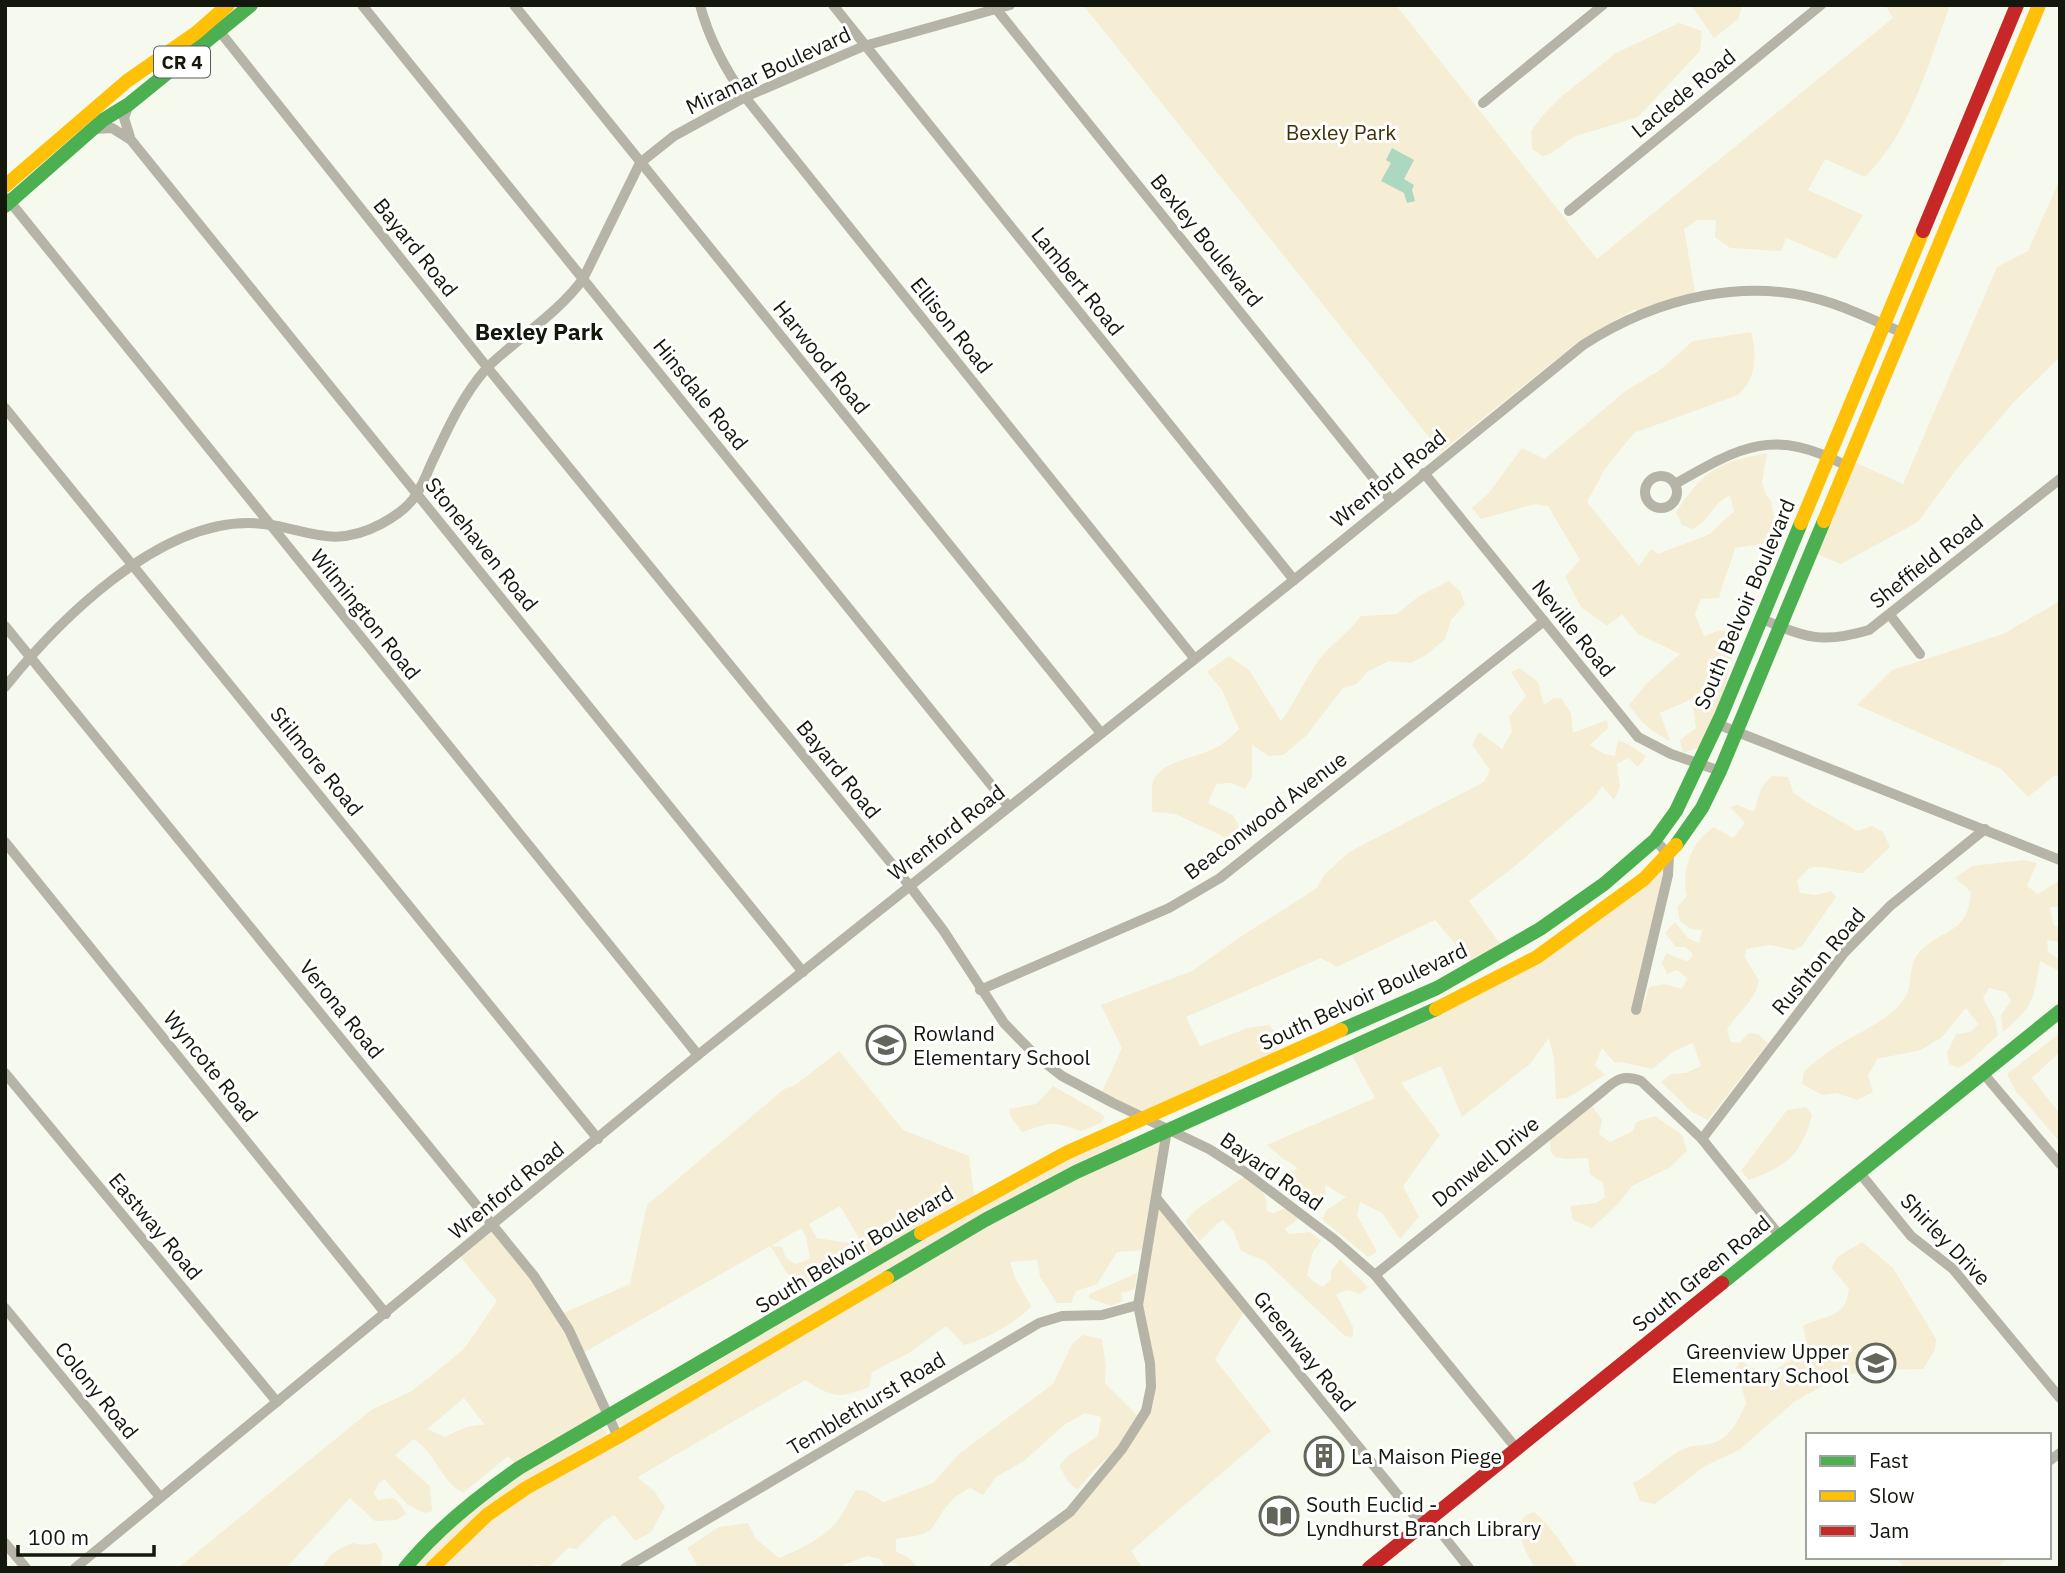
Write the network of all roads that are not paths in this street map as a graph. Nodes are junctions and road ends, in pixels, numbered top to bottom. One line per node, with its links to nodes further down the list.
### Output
1 (228, 5): 13 (street, CR 4)
2 (251, 5): 13 (street, CR 4)
3 (362, 5): 24 (street, Hinsdale Road)
4 (514, 5): 20 (street, Harwood Road)
5 (700, 5): 15 (street, Ellison Road)
6 (833, 5): 14 (street, Lambert Road)
7 (1010, 5): 12 (street, Miramar Boulevard)
8 (1603, 5): 16 (street)
9 (1821, 5): 23 (street, Laclede Road)
10 (2017, 5): 25 (street, South Belvoir Boulevard)
11 (2039, 5): 26 (street, South Belvoir Boulevard)
12 (995, 7): 14 (street, Miramar Boulevard); 35 (street, Bexley Boulevard)
13 (215, 26): 17 (street, CR 4); 21 (street, CR 4); 27 (street, Bayard Road)
14 (864, 46): 15 (street, Miramar Boulevard); 38 (street, Lambert Road)
15 (745, 97): 20 (street, Miramar Boulevard); 46 (street, Ellison Road)
16 (1483, 103)
17 (129, 104): 18 (street, CR 4); 19 (street)
18 (91, 130): 19 (street); 22 (street, CR 4)
19 (131, 139): 34 (street, Stonehaven Road)
20 (640, 163): 24 (street, Miramar Boulevard); 50 (street, Harwood Road)
21 (5, 186)
22 (7, 202): 36 (street, Wilmington Road)
23 (1569, 211)
24 (583, 279): 27 (street, Miramar Boulevard); 53 (street, Hinsdale Road)
25 (1883, 325): 26 (street, Wrenford Road); 29 (street, South Belvoir Boulevard); 31 (street, Wrenford Road)
26 (1903, 333): 30 (street, South Belvoir Boulevard)
27 (487, 368): 34 (street, Miramar Boulevard); 59 (street, Bayard Road)
28 (5, 408): 37 (street, Stilmore Road)
29 (1829, 456): 30 (street); 33 (street); 40 (street, South Belvoir Boulevard)
30 (1847, 466): 43 (street, South Belvoir Boulevard)
31 (1424, 473): 35 (street, Wrenford Road); 41 (street, Neville Road)
32 (2060, 479): 39 (street, Sheffield Road)
33 (1675, 484)
34 (417, 495): 36 (street, Miramar Boulevard); 60 (street, Stonehaven Road)
35 (1391, 500): 38 (street, Wrenford Road)
36 (270, 526): 37 (street, Miramar Boulevard); 64 (street, Wilmington Road)
37 (135, 565): 45 (street, Miramar Boulevard); 69 (street, Stilmore Road)
38 (1294, 580): 46 (street, Wrenford Road)
39 (1890, 615): 43 (street, Sheffield Road); 44 (street)
40 (1762, 619): 43 (street, Sheffield Road); 48 (street, South Belvoir Boulevard)
41 (1544, 621): 51 (street, Neville Road); 61 (street, Beaconwood Avenue)
42 (5, 626): 45 (street, Verona Road)
43 (1781, 627): 49 (street, South Belvoir Boulevard)
44 (1920, 654)
45 (30, 656): 47 (street, Miramar Boulevard); 74 (street, Verona Road)
46 (1194, 658): 50 (street, Wrenford Road)
47 (5, 687)
48 (1717, 724): 49 (street); 51 (street, South Belvoir Boulevard)
49 (1736, 732): 52 (street, South Belvoir Boulevard); 54 (street)
50 (1101, 733): 53 (street, Wrenford Road)
51 (1699, 765): 52 (street, Neville Road); 55 (street, South Belvoir Boulevard)
52 (1720, 771): 57 (street, South Belvoir Boulevard)
53 (1009, 807): 59 (street, Wrenford Road)
54 (1985, 829): 58 (street); 70 (street, Rushton Road)
55 (1655, 840): 57 (street); 67 (street, South Belvoir Boulevard)
56 (5, 842): 79 (street, Wyncote Road)
57 (1669, 855): 62 (street); 68 (street, South Belvoir Boulevard)
58 (2060, 860)
59 (909, 886): 60 (street, Wrenford Road); 61 (street, Bayard Road)
60 (803, 971): 64 (street, Wrenford Road)
61 (980, 990): 67 (street, Bayard Road)
62 (1636, 1010)
63 (2060, 1011): 66 (street, South Green Road)
64 (698, 1055): 69 (street, Wrenford Road)
65 (5, 1073): 81 (street, Eastway Road)
66 (1983, 1073): 71 (street); 72 (street, South Green Road)
67 (1144, 1118): 68 (street, Bayard Road); 82 (street, South Belvoir Boulevard)
68 (1167, 1130): 73 (street); 76 (street, Bayard Road); 83 (street, South Belvoir Boulevard)
69 (598, 1139): 74 (street, Wrenford Road)
70 (1702, 1139): 75 (street); 76 (street, Donwell Drive)
71 (2060, 1164)
72 (1859, 1172): 75 (street, South Green Road); 80 (street, Shirley Drive)
73 (1157, 1199): 77 (street); 86 (street, Greenway Road)
74 (493, 1225): 79 (street, Wrenford Road); 82 (street, Verona Road)
75 (1780, 1236): 84 (street, South Green Road)
76 (1375, 1275): 84 (street, Bayard Road)
77 (1138, 1305): 92 (street, Temblethurst Road); 93 (street)
78 (5, 1308): 85 (street, Colony Road)
79 (386, 1314): 81 (street, Wrenford Road)
80 (2060, 1398)
81 (277, 1402): 85 (street, Wrenford Road)
82 (609, 1415): 83 (street, Verona Road); 90 (street, South Belvoir Boulevard)
83 (618, 1437): 91 (street, South Belvoir Boulevard)
84 (1516, 1448): 86 (street, South Green Road)
85 (160, 1497): 89 (street, Wrenford Road)
86 (1427, 1521): 94 (street, South Green Road); 95 (street, Greenway Road)
87 (5, 1543): 88 (street)
88 (26, 1568)
89 (75, 1568)
90 (405, 1568)
91 (432, 1568)
92 (625, 1568)
93 (994, 1568)
94 (1369, 1568)
95 (1469, 1568)

